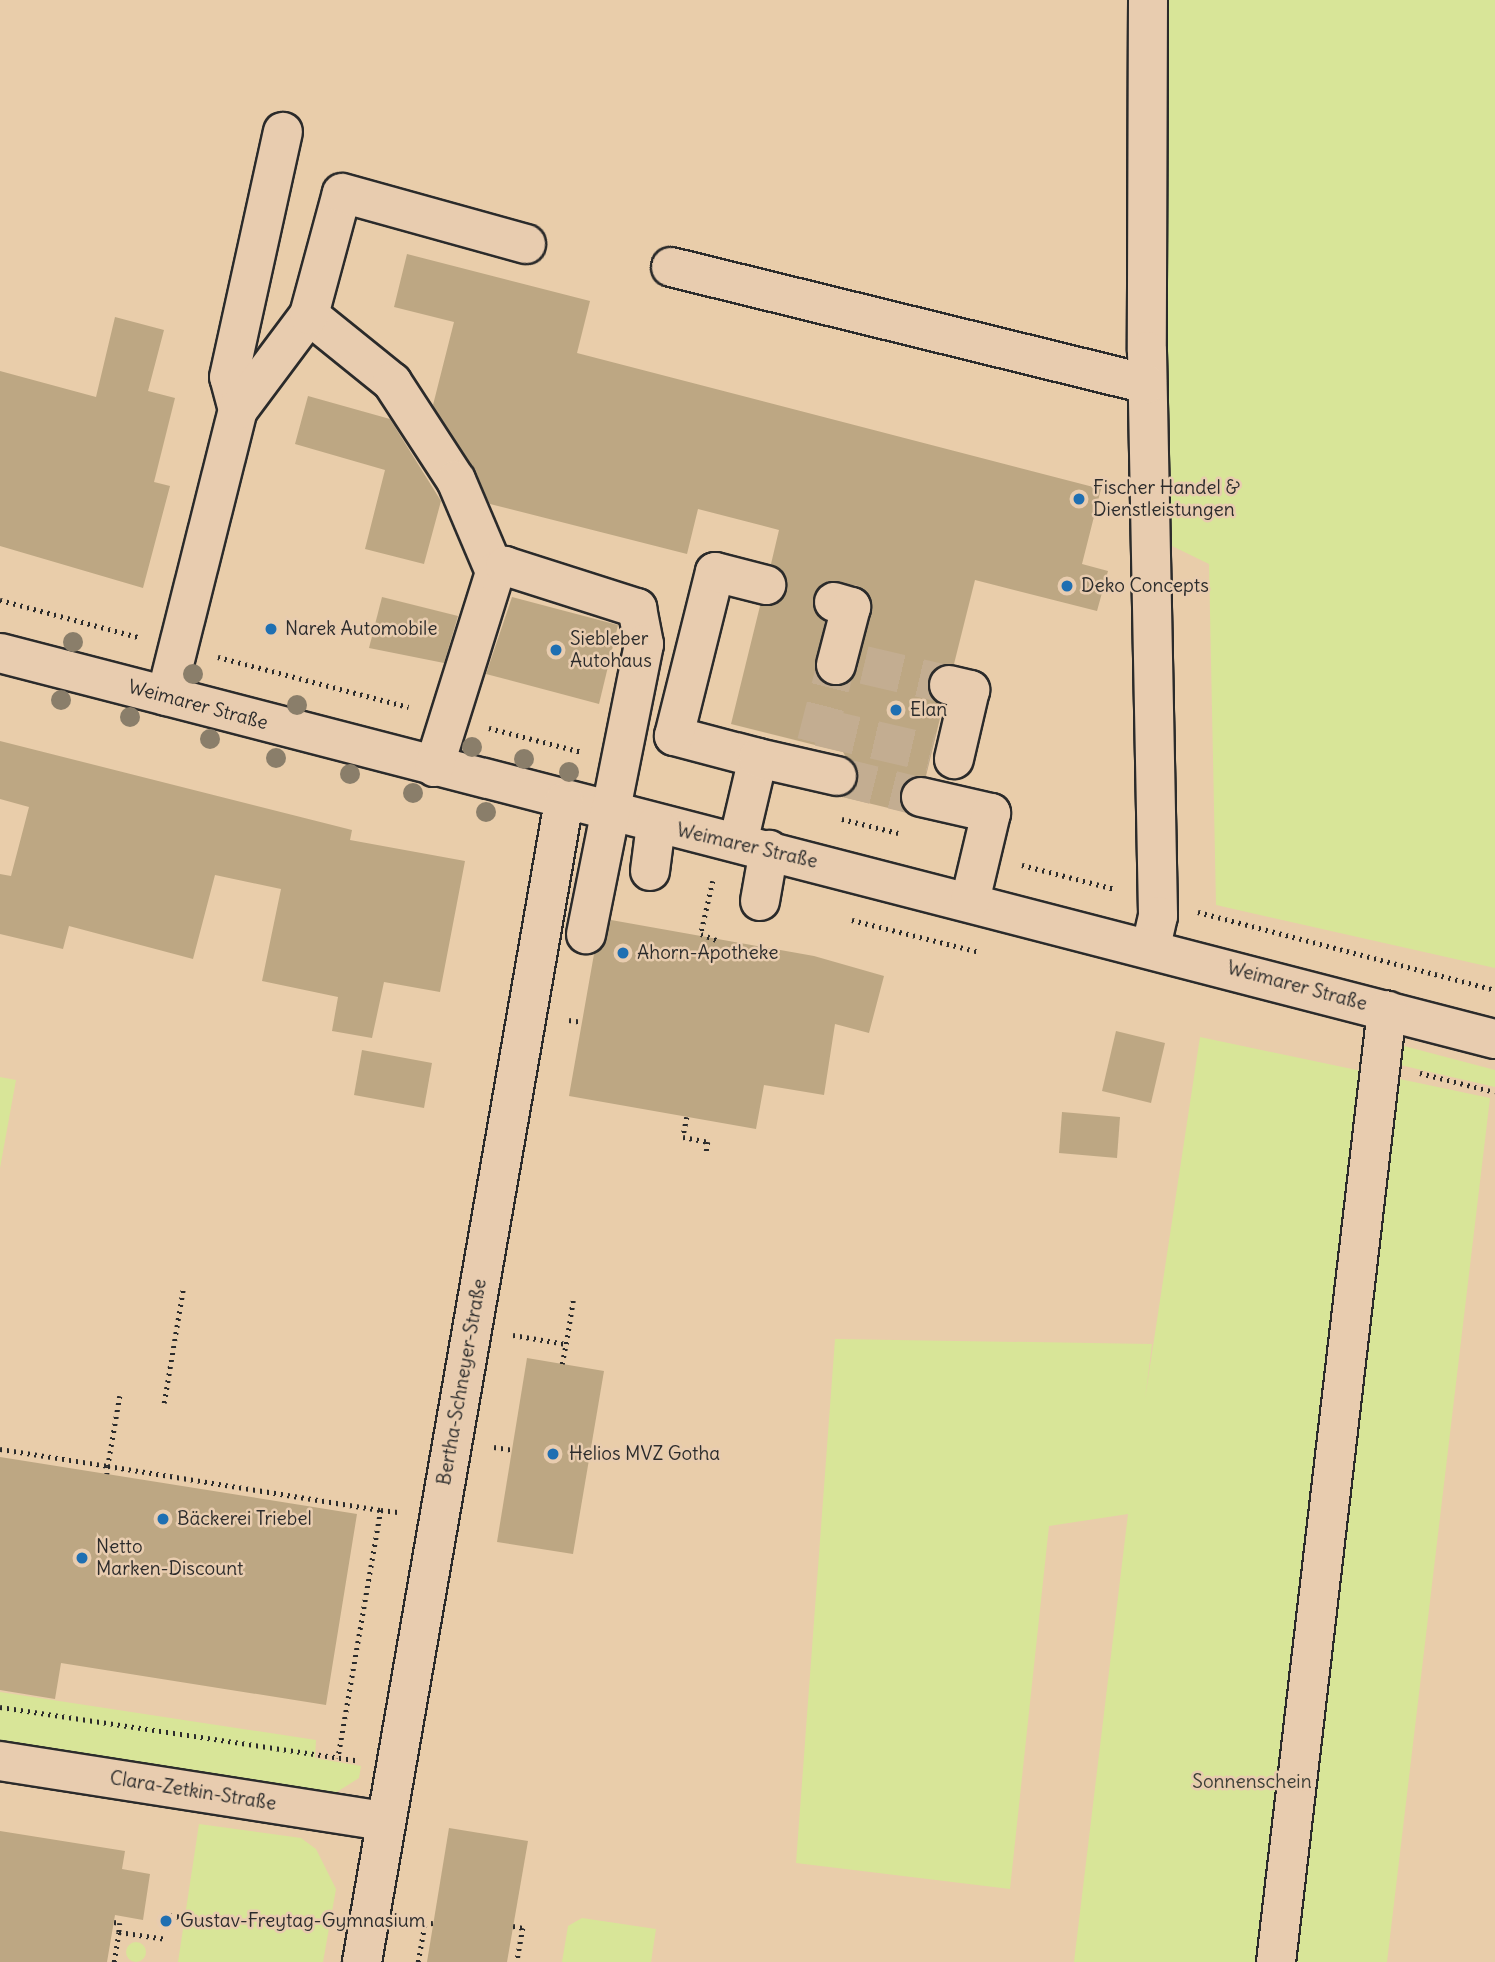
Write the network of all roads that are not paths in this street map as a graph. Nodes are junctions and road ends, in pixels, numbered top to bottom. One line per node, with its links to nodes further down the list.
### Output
1 (1148, 0): 6 (street)
2 (283, 132): 7 (street)
3 (526, 244): 5 (street)
4 (671, 267): 6 (street)
5 (309, 315): 7 (street); 8 (street)
6 (1147, 384): 26 (street)
7 (238, 410): 14 (street)
8 (495, 572): 17 (street); 19 (street)
9 (766, 585): 15 (street)
10 (834, 602): 12 (street)
11 (0, 653): 14 (street, Weimarer Straße)
12 (846, 662)
13 (949, 685): 24 (street)
14 (166, 696): 17 (street, Weimarer Straße)
15 (758, 758): 16 (street); 21 (street)
16 (820, 763)
17 (434, 767): 18 (street, Weimarer Straße)
18 (564, 802): 19 (street, Weimarer Straße); 30 (street, Bertha-Schneyer-Straße)
19 (608, 813): 20 (street, Weimarer Straße); 25 (street)
20 (656, 825): 21 (street, Weimarer Straße); 22 (street)
21 (753, 847): 23 (street); 24 (street, Weimarer Straße)
22 (650, 871)
23 (760, 901)
24 (970, 901): 26 (street, Weimarer Straße)
25 (586, 934)
26 (1151, 947): 27 (street, Weimarer Straße)
27 (1387, 1010): 28 (street, Weimarer Straße); 32 (street)
28 (1495, 1039)
29 (0, 1761): 30 (street, Clara-Zetkin-Straße)
30 (385, 1821): 31 (street, Bertha-Schneyer-Straße)
31 (362, 1962)
32 (1276, 1962)

